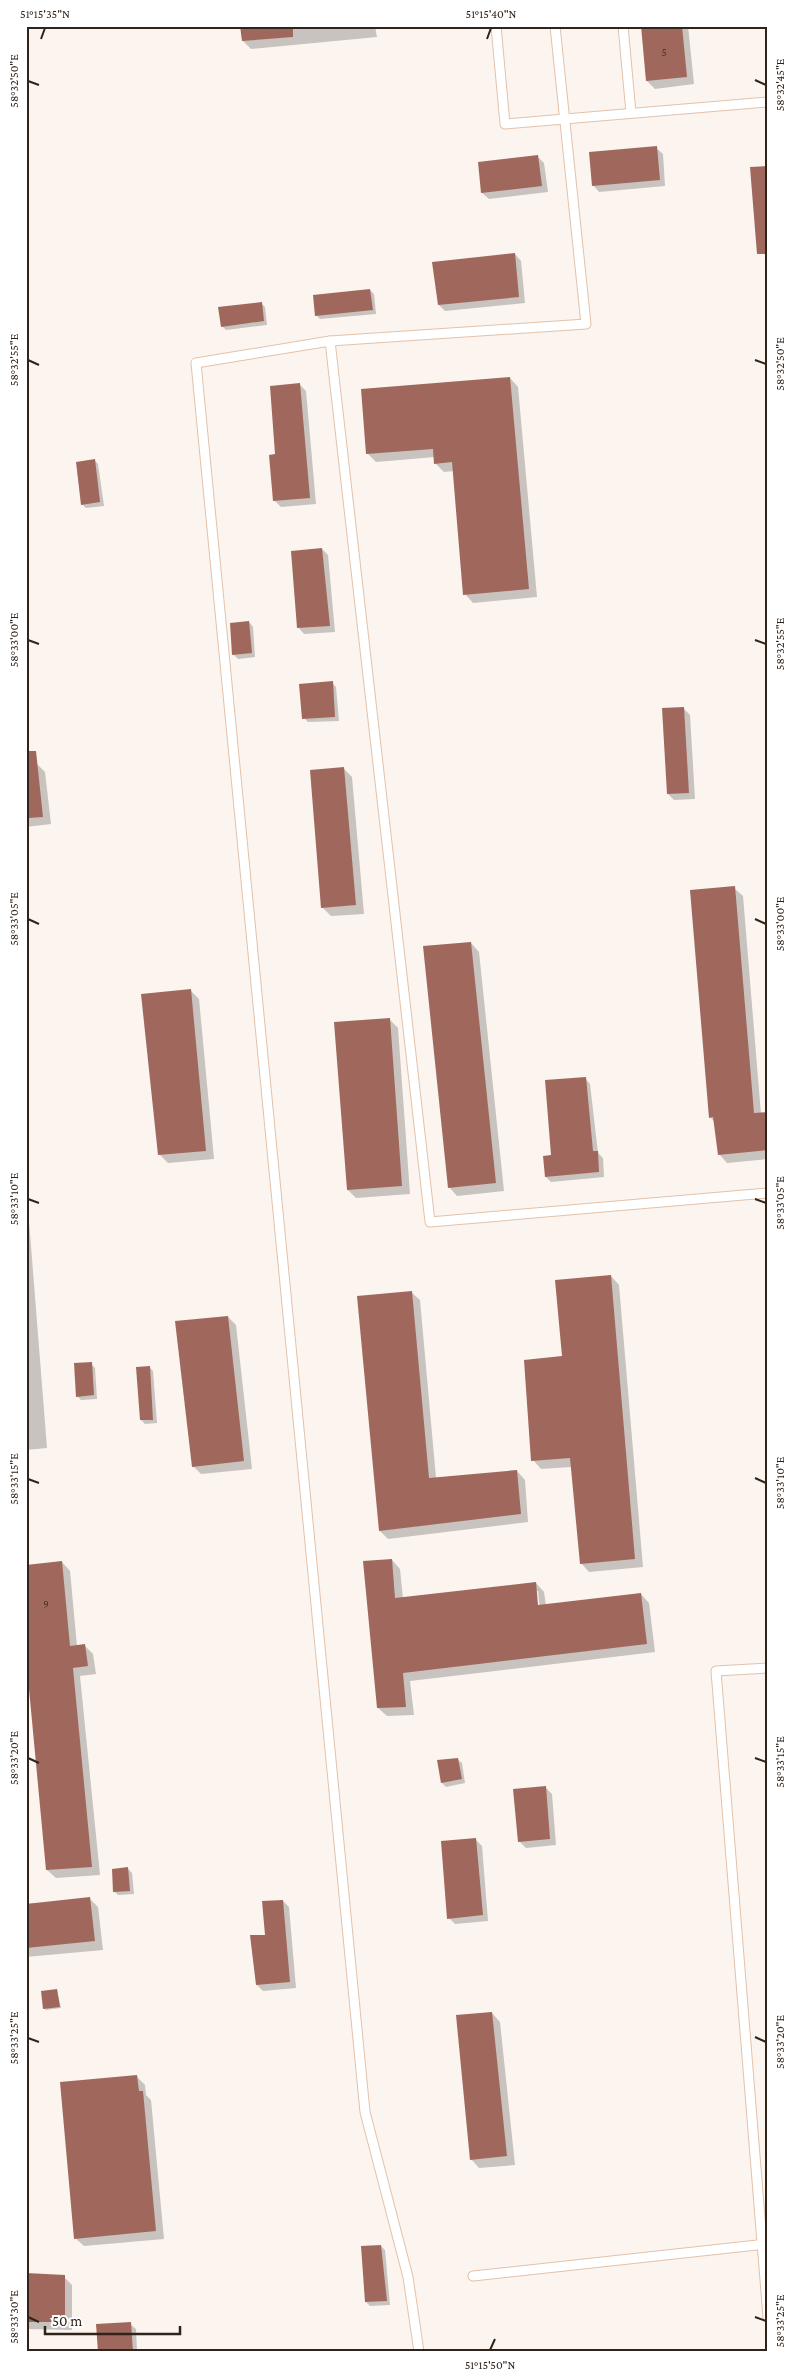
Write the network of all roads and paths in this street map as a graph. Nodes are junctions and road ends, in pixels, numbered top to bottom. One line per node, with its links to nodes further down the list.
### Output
1 (496, 26): 6 (lane)
2 (555, 26): 6 (lane)
3 (623, 26): 5 (lane)
4 (768, 102): 5 (lane)
5 (631, 113): 6 (lane)
6 (565, 119): 7 (lane)
7 (330, 341): 8 (lane); 13 (lane)
8 (768, 1192)
9 (768, 1668): 10 (lane)
10 (765, 2244): 11 (lane); 12 (lane)
11 (473, 2276)
12 (768, 2317)
13 (419, 2352)

